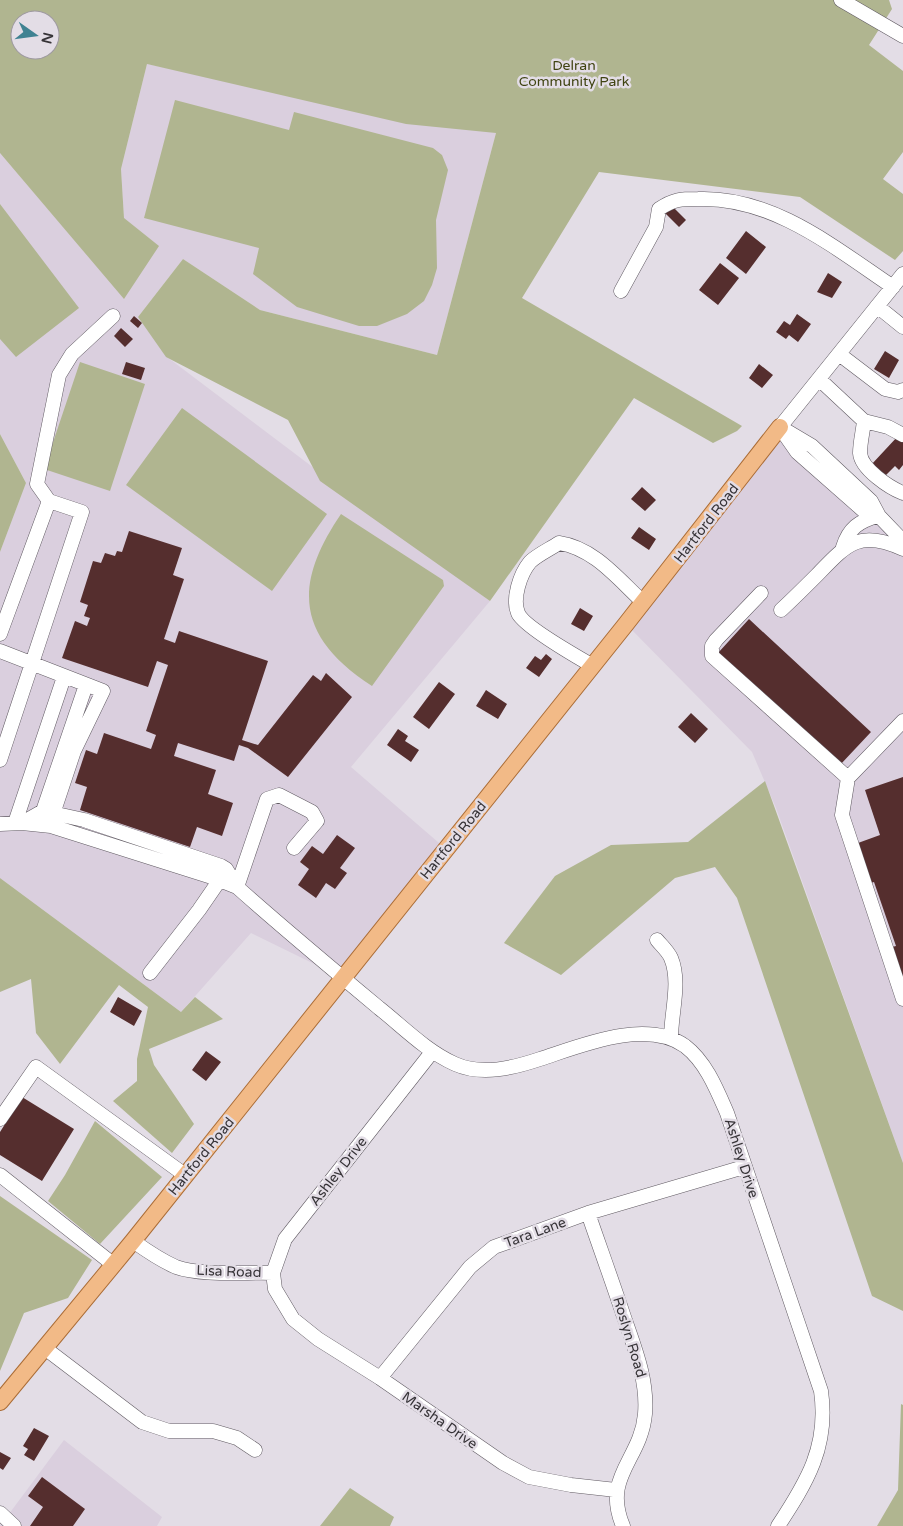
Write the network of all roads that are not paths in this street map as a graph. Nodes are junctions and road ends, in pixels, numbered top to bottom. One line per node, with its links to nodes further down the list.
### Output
1 (841, 0): 2 (street)
2 (903, 36)
3 (903, 274): 4 (street, Hartford Road)
4 (893, 287): 5 (street); 6 (street, Hartford Road)
5 (620, 290)
6 (877, 306): 8 (street); 9 (street, Hartford Road)
7 (113, 316): 16 (street)
8 (903, 327)
9 (839, 354): 10 (street, Hartford Road); 11 (street)
10 (819, 379): 12 (street); 13 (street, Hartford Road)
11 (903, 390)
12 (864, 421): 14 (street); 15 (street)
13 (780, 427): 17 (street); 22 (main road, Hartford Road)
14 (903, 435)
15 (903, 493)
16 (49, 501): 24 (street); 26 (street)
17 (879, 516): 18 (street); 19 (street)
18 (903, 542)
19 (843, 547): 20 (street); 23 (street)
20 (903, 549)
21 (761, 593): 31 (street)
22 (643, 602): 27 (main road, Hartford Road); 27 (street)
23 (781, 610)
24 (0, 634)
25 (0, 651): 26 (street)
26 (33, 665): 28 (street); 30 (street)
27 (593, 666): 40 (main road, Hartford Road)
28 (64, 677): 32 (street); 33 (street)
29 (902, 723): 31 (street)
30 (0, 760)
31 (848, 778): 41 (street)
32 (48, 812): 33 (street); 37 (street)
33 (18, 823): 34 (street); 36 (street)
34 (0, 824)
35 (294, 848): 37 (street)
36 (219, 881): 37 (street); 39 (street)
37 (237, 887): 40 (street, Ashley Drive)
38 (656, 940): 42 (street)
39 (150, 973)
40 (342, 978): 43 (street, Ashley Drive); 47 (main road, Hartford Road)
41 (903, 999)
42 (671, 1038): 43 (street, Ashley Drive); 45 (street, Ashley Drive)
43 (432, 1052): 51 (street, Ashley Drive)
44 (0, 1119): 47 (street)
45 (744, 1167): 48 (street, Tara Lane); 60 (street, Ashley Drive)
46 (0, 1175): 50 (street)
47 (185, 1175): 49 (main road, Hartford Road)
48 (588, 1213): 53 (street, Tara Lane); 56 (street, Roslyn Road)
49 (133, 1241): 50 (main road, Hartford Road); 51 (street, Lisa Road)
50 (114, 1264): 52 (main road, Hartford Road)
51 (273, 1273): 53 (street, Marsha Drive)
52 (46, 1348): 54 (main road, Hartford Road); 55 (street)
53 (380, 1378): 56 (street, Marsha Drive)
54 (0, 1402)
55 (255, 1450)
56 (616, 1490): 59 (street)
57 (0, 1513): 58 (street)
58 (14, 1526)
59 (623, 1526)
60 (778, 1526)

